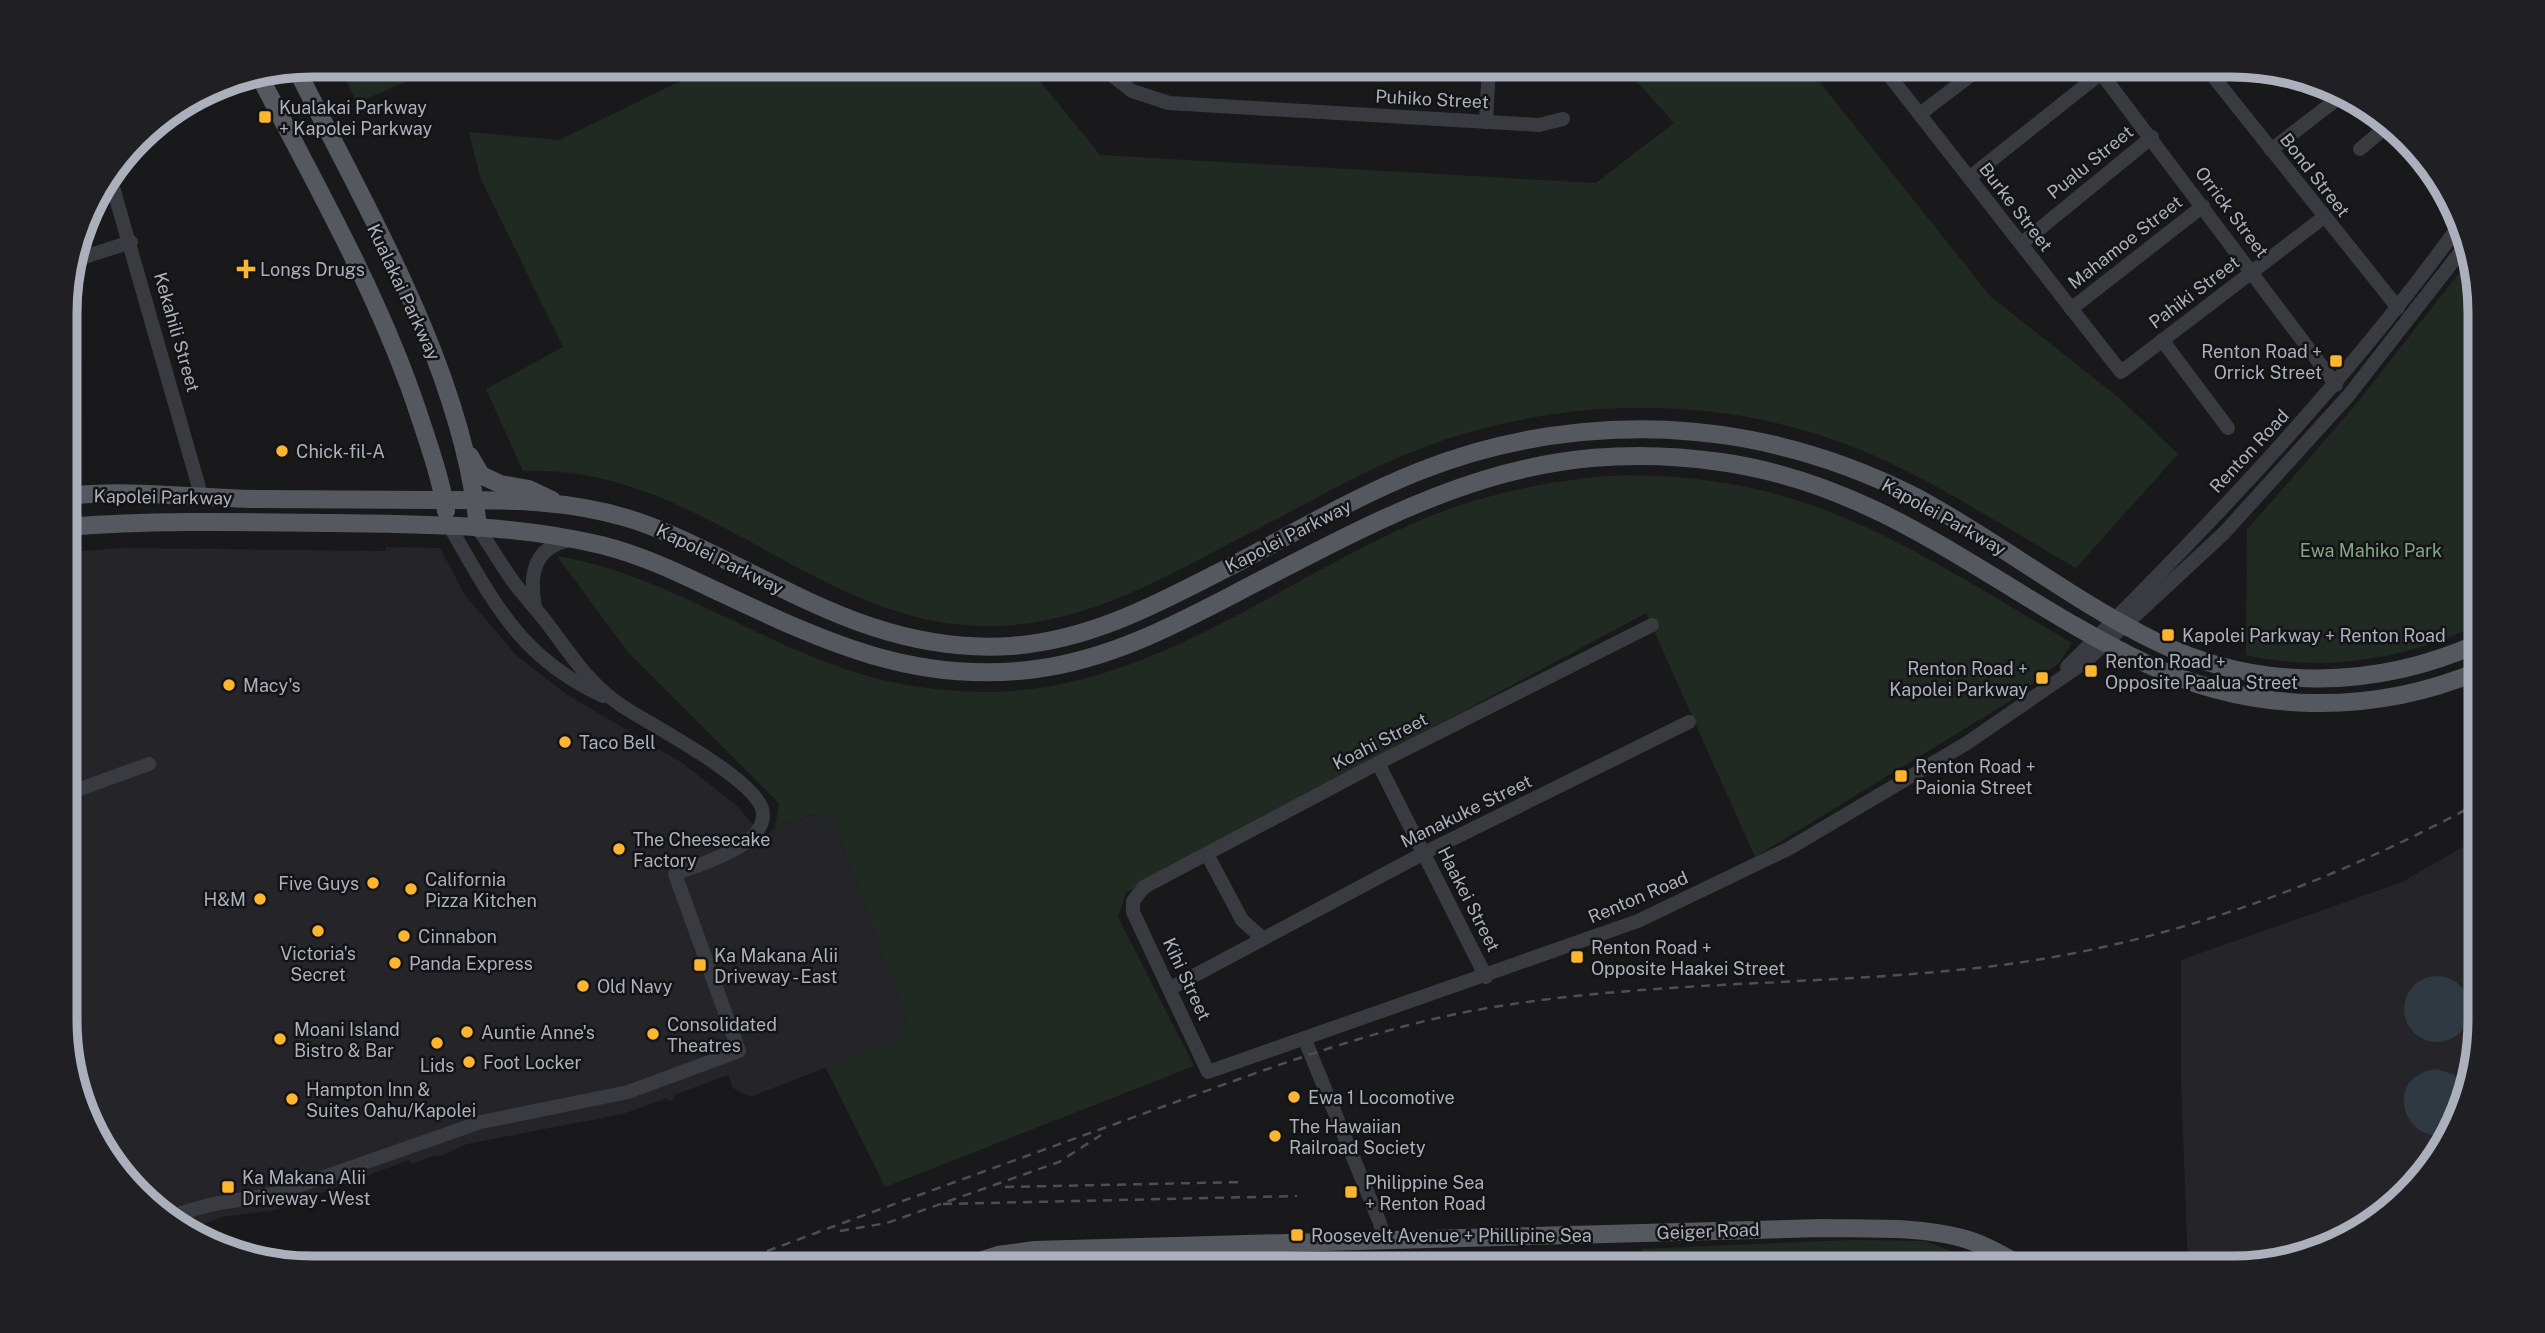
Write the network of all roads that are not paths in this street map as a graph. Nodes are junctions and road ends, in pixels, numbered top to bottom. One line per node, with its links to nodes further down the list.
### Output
1 (1115, 77): 13 (street, Puhiko Street)
2 (1488, 77): 13 (street)
3 (1891, 77): 11 (street, Burke Street)
4 (1968, 77): 11 (street)
5 (2089, 77): 18 (street)
6 (2104, 77): 15 (street, Orrick Street)
7 (2216, 77): 17 (street, Bond Street)
8 (301, 78): 34 (main road, Kualakai Parkway)
9 (263, 83): 38 (main road, Kualakai Parkway)
10 (2335, 101): 17 (street)
11 (1920, 114): 18 (street, Burke Street)
12 (1563, 119): 13 (street, Puhiko Street)
13 (1486, 122)
14 (2381, 131): 16 (street)
15 (2152, 137): 20 (street, Orrick Street); 24 (street, Pualu Street)
16 (2360, 149)
17 (2271, 150): 21 (street, Bond Street)
18 (1969, 178): 24 (street, Burke Street)
19 (114, 188): 23 (street, Kekahili Street)
20 (2203, 206): 27 (street, Orrick Street); 29 (street, Mahamoe Street)
21 (2324, 217): 27 (street, Pahiki Street); 28 (street, Bond Street)
22 (2453, 233): 28 (street, Renton Road)
23 (131, 243): 26 (street); 36 (street, Kekahili Street)
24 (2021, 244): 29 (street, Burke Street)
25 (2460, 252): 45 (street, Renton Road)
26 (84, 257)
27 (2253, 272): 30 (street, Pahiki Street); 32 (street, Orrick Street)
28 (2398, 308): 32 (street, Renton Road)
29 (2071, 309): 31 (street, Burke Street)
30 (2162, 340): 31 (street, Pahiki Street); 33 (street)
31 (2121, 372)
32 (2336, 385): 43 (street, Renton Road)
33 (2228, 428)
34 (461, 443): 37 (main road, Kualakai Parkway); 39 (main road)
35 (78, 495): 36 (main road, Kapolei Parkway)
36 (202, 498): 38 (main road, Kapolei Parkway)
37 (475, 498): 38 (main road, Kapolei Parkway); 39 (main road, Kapolei Parkway); 42 (main road, Kualakai Parkway)
38 (444, 500): 40 (main road, Kualakai Parkway)
39 (562, 505): 47 (main road, Kapolei Parkway)
40 (448, 524): 41 (main road, Kapolei Parkway); 42 (main road, Kapolei Parkway); 52 (street)
41 (78, 526)
42 (478, 528): 44 (main road, Kapolei Parkway); 46 (street)
43 (2197, 532): 45 (street); 47 (street, Renton Road)
44 (572, 539): 46 (street); 49 (main road, Kapolei Parkway)
45 (2211, 545): 47 (street, Renton Road)
46 (535, 608): 52 (street)
47 (2120, 620): 49 (street, Renton Road); 50 (main road, Kapolei Parkway)
48 (1652, 625): 54 (street, Koahi Street)
49 (2101, 639): 51 (main road, Kapolei Parkway); 61 (street, Renton Road)
50 (2468, 648)
51 (2468, 675)
52 (619, 704): 65 (street)
53 (1689, 722): 57 (street, Manakuke Street)
54 (1378, 763): 57 (street, Haakei Street); 58 (street, Koahi Street)
55 (149, 764): 56 (street)
56 (77, 790)
57 (1424, 853): 60 (street, Manakuke Street); 61 (street, Haakei Street)
58 (1208, 856): 59 (street, Koahi Street); 60 (street)
59 (1133, 901): 62 (street, Kihi Street)
60 (1261, 937): 62 (street, Manakuke Street)
61 (1486, 977): 63 (street, Renton Road)
62 (1171, 988): 64 (street, Kihi Street)
63 (1305, 1040): 64 (street, Renton Road); 66 (street)
64 (1208, 1072)
65 (179, 1214)
66 (1384, 1242): 67 (main road, Geiger Road); 68 (main road, Geiger Road)
67 (2004, 1255)
68 (1004, 1256)

